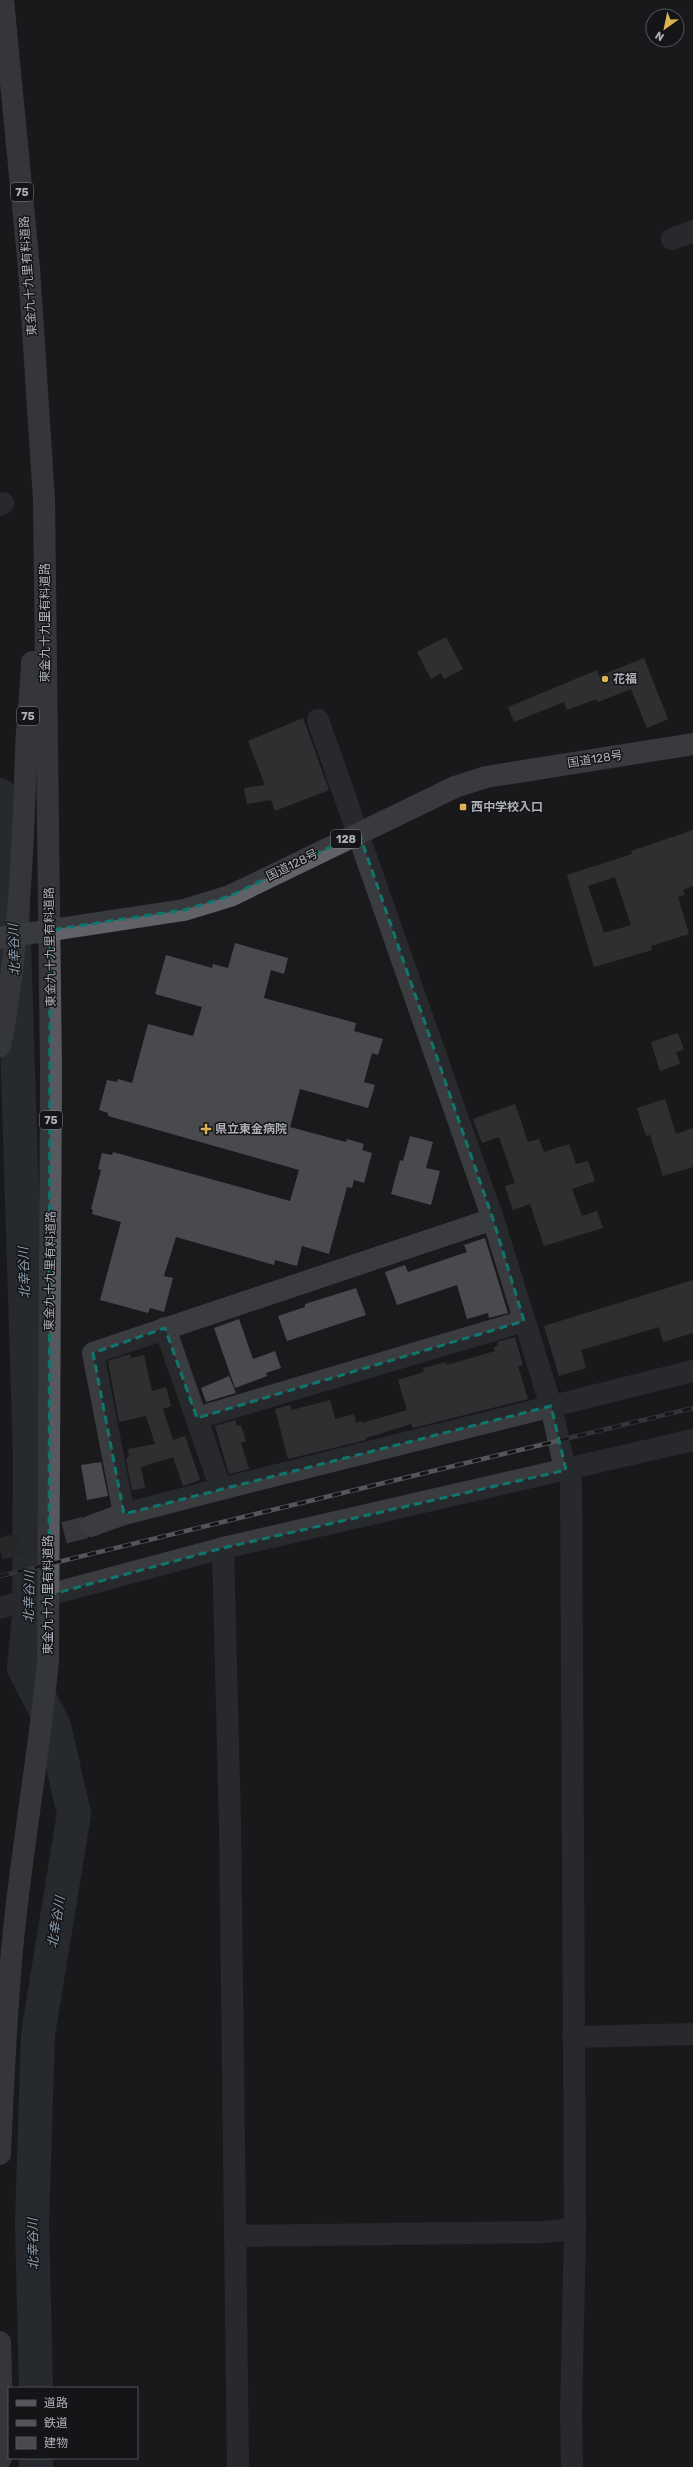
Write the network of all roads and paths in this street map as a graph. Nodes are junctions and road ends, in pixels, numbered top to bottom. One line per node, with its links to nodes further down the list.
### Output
1 (3, 0): 4 (main road, 東金九十九里有料道路 / 75)
2 (693, 231): 3 (street)
3 (672, 239)
4 (35, 385): 9 (main road, 東金九十九里有料道路 / 75); 25 (main road, 東金九十九里有料道路 / 75)
5 (318, 720): 7 (street)
6 (692, 746): 7 (highway, 国道128号 / 128)
7 (359, 832): 8 (highway, 国道128号 / 128); 10 (street)
8 (0, 938)
9 (0, 1046)
10 (493, 1219): 11 (street); 12 (street)
11 (524, 1321): 14 (street); 15 (street)
12 (165, 1328): 15 (street); 19 (street)
13 (693, 1371): 14 (street)
14 (551, 1406): 17 (street); 18 (street)
15 (197, 1418): 18 (street)
16 (693, 1440): 17 (street)
17 (566, 1470): 21 (street); 24 (street)
18 (221, 1489): 19 (street)
19 (124, 1514): 20 (street)
20 (91, 1526)
21 (223, 1548): 22 (street); 27 (street)
22 (0, 1608)
23 (693, 2034): 24 (street)
24 (573, 2037): 26 (street)
25 (0, 2154)
26 (575, 2229): 27 (street); 31 (street)
27 (234, 2236): 30 (street)
28 (0, 2342): 29 (main road)
29 (0, 2460)
30 (238, 2467)
31 (572, 2467)

